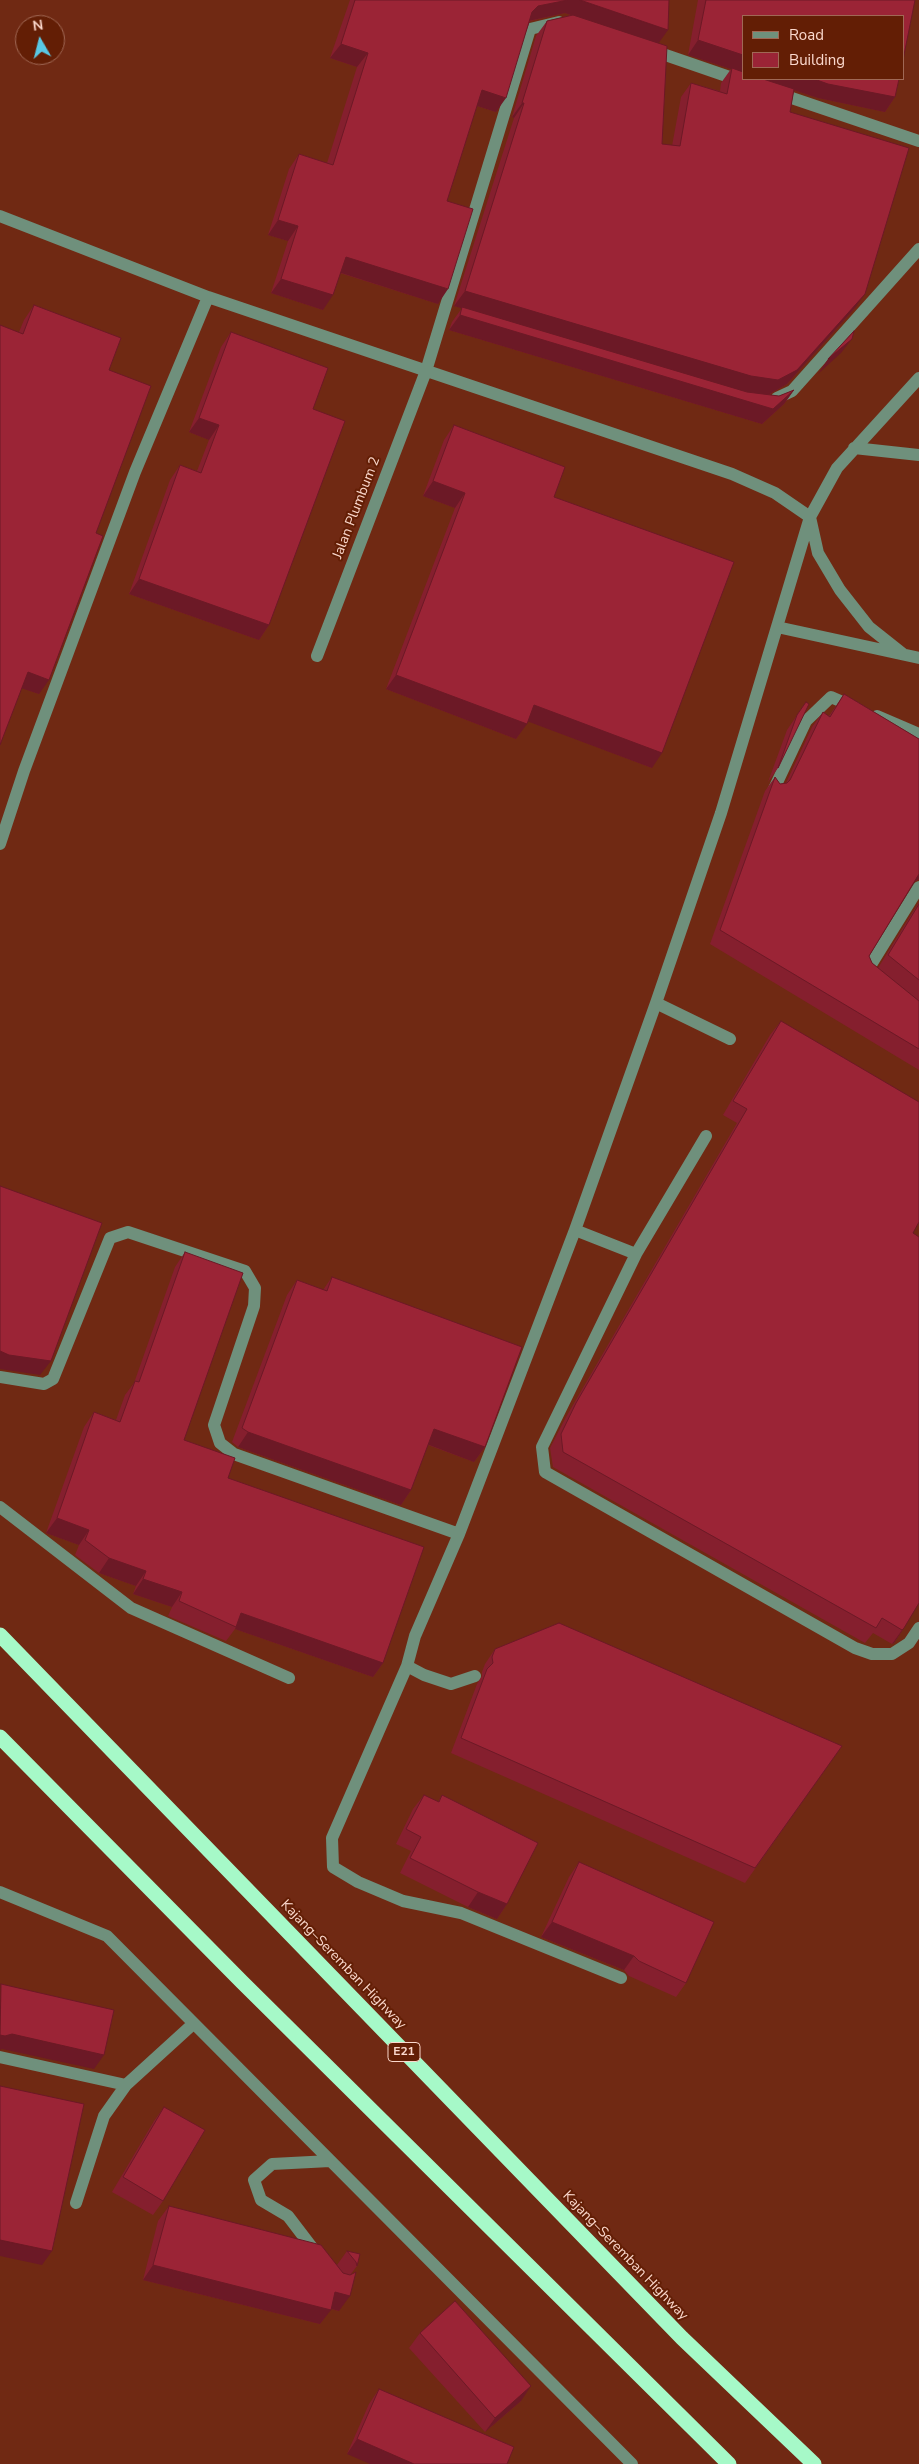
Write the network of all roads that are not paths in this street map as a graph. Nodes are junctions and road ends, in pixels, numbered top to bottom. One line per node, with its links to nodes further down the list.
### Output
1 (572, 24): 9 (street, Jalan Plumbum 2)
2 (638, 46): 3 (street)
3 (750, 84)
4 (769, 90): 5 (street)
5 (919, 140)
6 (0, 216): 8 (street)
7 (919, 249): 11 (street)
8 (208, 297): 9 (street); 21 (street)
9 (426, 371): 14 (street); 17 (street, Jalan Plumbum 2)
10 (919, 378): 12 (street)
11 (762, 402)
12 (854, 448): 13 (street); 14 (street)
13 (919, 455)
14 (810, 517): 15 (street); 16 (street)
15 (778, 627): 16 (street); 24 (street)
16 (903, 654): 18 (street)
17 (317, 656)
18 (919, 658)
19 (919, 734): 20 (street)
20 (773, 791)
21 (0, 844)
22 (919, 887): 23 (street)
23 (882, 983)
24 (656, 1003): 25 (street); 27 (street)
25 (730, 1039)
26 (706, 1136): 28 (street)
27 (575, 1230): 28 (street); 31 (street)
28 (636, 1254): 32 (street)
29 (0, 1377): 31 (street)
30 (0, 1508): 36 (street)
31 (459, 1534): 34 (street)
32 (919, 1628)
33 (0, 1635): 48 (highway, Kajang–Seremban Highway / E21)
34 (407, 1666): 35 (street); 39 (street)
35 (475, 1676)
36 (289, 1678)
37 (0, 1737): 47 (highway)
38 (0, 1892): 40 (street)
39 (621, 1978)
40 (193, 2024): 42 (street); 43 (street)
41 (0, 2057): 42 (street)
42 (126, 2085): 44 (street)
43 (330, 2161): 45 (street); 46 (street)
44 (76, 2203)
45 (327, 2268)
46 (632, 2464)
47 (729, 2464)
48 (814, 2464)

